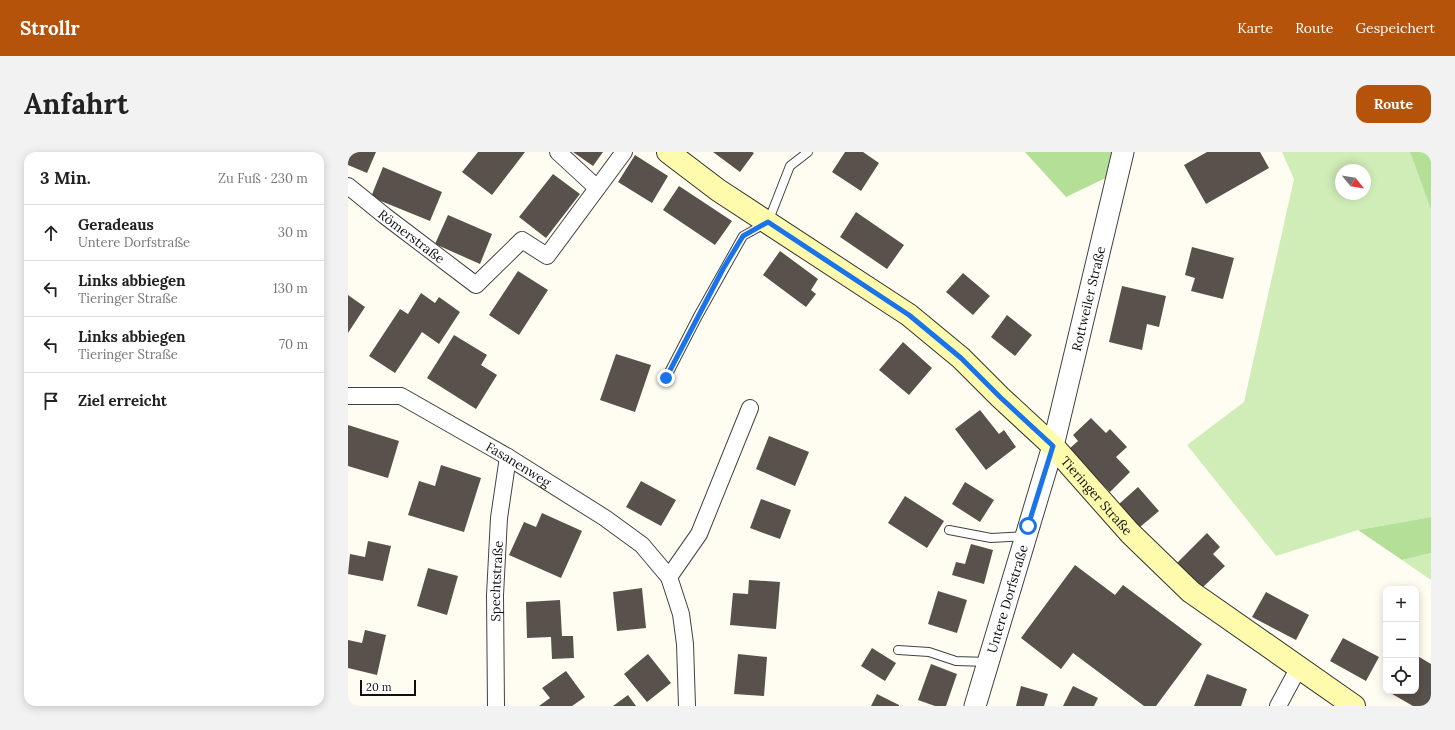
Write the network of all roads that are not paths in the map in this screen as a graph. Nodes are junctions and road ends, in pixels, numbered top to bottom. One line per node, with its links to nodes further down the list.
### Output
1 (558, 152): 7 (street)
2 (624, 152): 7 (street)
3 (668, 152): 8 (main road, Tieringer Straße)
4 (808, 152): 8 (lane)
5 (1123, 152): 12 (street, Rottweiler Straße)
6 (348, 186): 7 (street, Römerstraße)
7 (597, 188)
8 (768, 222): 9 (lane); 12 (main road, Tieringer Straße)
9 (666, 378)
10 (348, 396): 13 (street, Fasanenweg)
11 (750, 408): 16 (street)
12 (1053, 446): 15 (street, Untere Dorfstraße); 19 (main road, Tieringer Straße)
13 (508, 457): 16 (street, Fasanenweg); 20 (street, Spechtstraße)
14 (949, 530): 15 (lane)
15 (1025, 536): 18 (street, Untere Dorfstraße)
16 (669, 577): 21 (street, Fasanenweg)
17 (898, 650): 18 (lane)
18 (989, 662): 22 (street, Untere Dorfstraße)
19 (1299, 667): 23 (street); 24 (main road, Tieringer Straße)
20 (496, 706)
21 (687, 706)
22 (975, 706)
23 (1278, 706)
24 (1354, 706)

